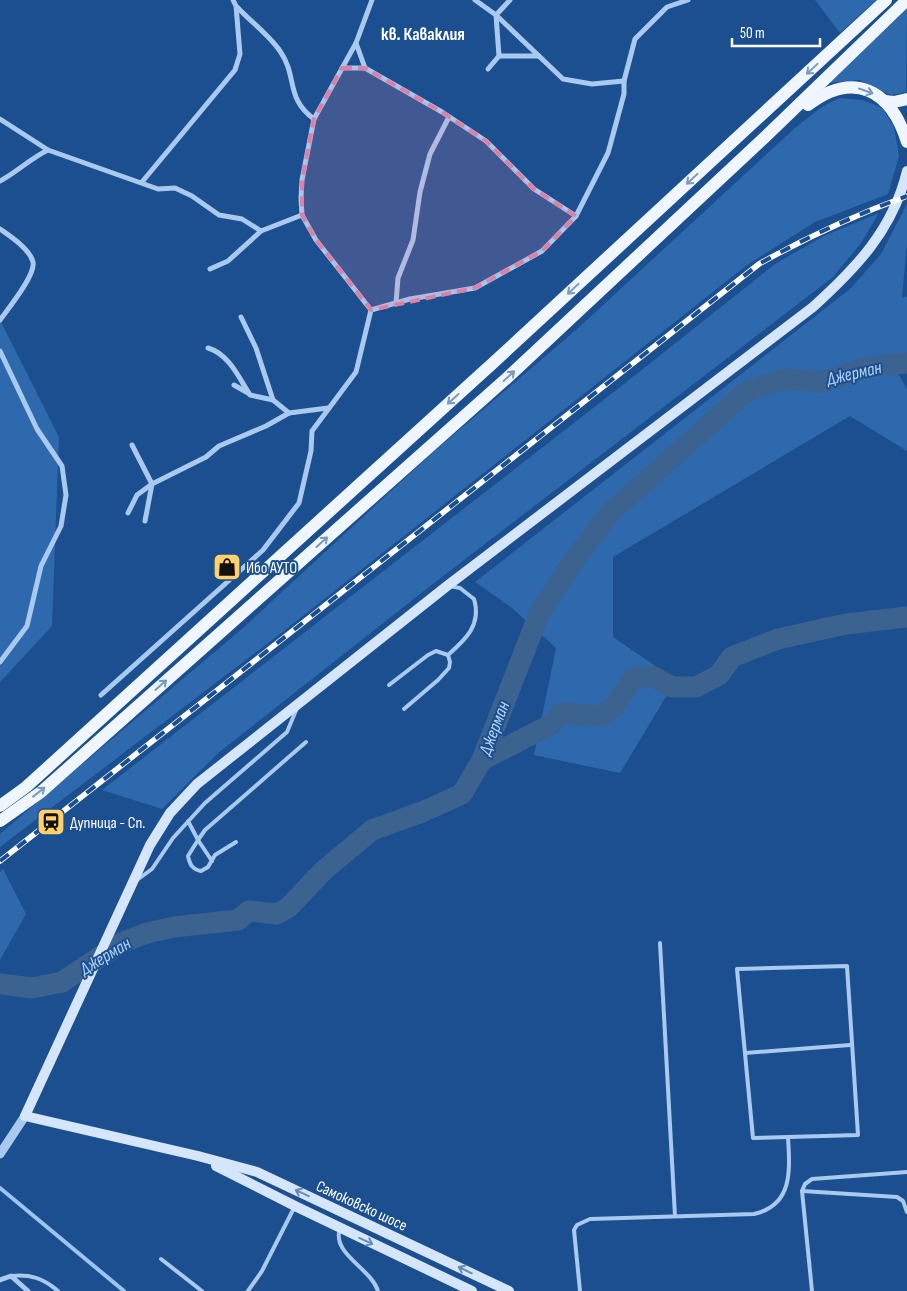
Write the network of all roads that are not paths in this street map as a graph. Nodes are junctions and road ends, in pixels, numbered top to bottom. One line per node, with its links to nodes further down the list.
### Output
1 (233, 0): 8 (street)
2 (372, 0): 10 (street)
3 (475, 0): 9 (street)
4 (510, 0): 9 (street)
5 (688, 0): 16 (street)
6 (886, 0): 56 (main road, one-way to 56)
7 (907, 0): 22 (main road)
8 (236, 6): 21 (street); 27 (street)
9 (496, 15): 11 (street); 12 (street)
10 (356, 43): 13 (street); 14 (street)
11 (499, 56): 12 (street); 15 (street)
12 (540, 56): 16 (street)
13 (342, 68): 14 (street); 21 (street)
14 (365, 68): 19 (street)
15 (488, 69)
16 (624, 81): 29 (street)
17 (907, 98): 18 (main road)
18 (884, 101): 22 (main road, one-way to 18); 23 (main road)
19 (449, 117): 29 (street); 33 (street)
20 (0, 119): 24 (street)
21 (314, 119): 28 (street)
22 (764, 138): 58 (main road, one-way to 22)
23 (907, 142)
24 (48, 150): 26 (street); 27 (street)
25 (907, 171): 48 (main road)
26 (0, 181)
27 (142, 182): 31 (street)
28 (302, 215): 31 (street); 34 (street)
29 (576, 216): 33 (street)
30 (0, 229): 36 (street)
31 (260, 231): 32 (street)
32 (210, 269)
33 (396, 303): 34 (street)
34 (371, 310): 42 (street)
35 (241, 317): 41 (street)
36 (0, 320)
37 (208, 348): 40 (street)
38 (0, 351): 50 (street)
39 (234, 385): 40 (street)
40 (250, 395): 41 (street)
41 (273, 400): 43 (street)
42 (328, 408): 43 (street); 52 (street)
43 (289, 413): 45 (street)
44 (132, 445): 45 (street)
45 (152, 484): 46 (street); 47 (street)
46 (128, 513)
47 (145, 521)
48 (446, 586): 49 (lane); 53 (main road)
49 (448, 655): 51 (lane); 54 (lane)
50 (0, 662)
51 (389, 685)
52 (101, 695)
53 (300, 701): 57 (lane); 62 (main road)
54 (404, 709)
55 (306, 742): 59 (lane)
56 (0, 806)
57 (188, 821): 59 (lane); 62 (lane)
58 (0, 822)
59 (198, 840): 61 (lane); 61 (lane)
60 (236, 842): 61 (lane)
61 (212, 860)
62 (127, 890): 66 (main road)
63 (660, 943): 74 (lane)
64 (850, 1045): 65 (lane); 65 (lane); 67 (lane)
65 (745, 1053): 67 (lane)
66 (25, 1116): 68 (street); 69 (main road, Самоковско шосе)
67 (788, 1137): 74 (lane)
68 (0, 1154)
69 (198, 1156): 72 (main road, Самоковско шосе); 85 (main road, Самоковско шосе, one-way to 69)
70 (907, 1172): 71 (lane)
71 (802, 1191): 73 (lane); 87 (lane)
72 (295, 1206): 75 (main road, Самоковско шосе); 82 (lane)
73 (907, 1212)
74 (675, 1216): 86 (lane)
75 (340, 1228): 83 (lane); 84 (main road, Самоковско шосе, one-way to 84)
76 (161, 1259): 81 (lane)
77 (11, 1276): 78 (street); 79 (street); 80 (lane)
78 (0, 1280)
79 (28, 1291)
80 (58, 1291)
81 (202, 1291)
82 (248, 1291)
83 (378, 1291)
84 (472, 1291)
85 (509, 1291)
86 (580, 1291)
87 (812, 1291)

